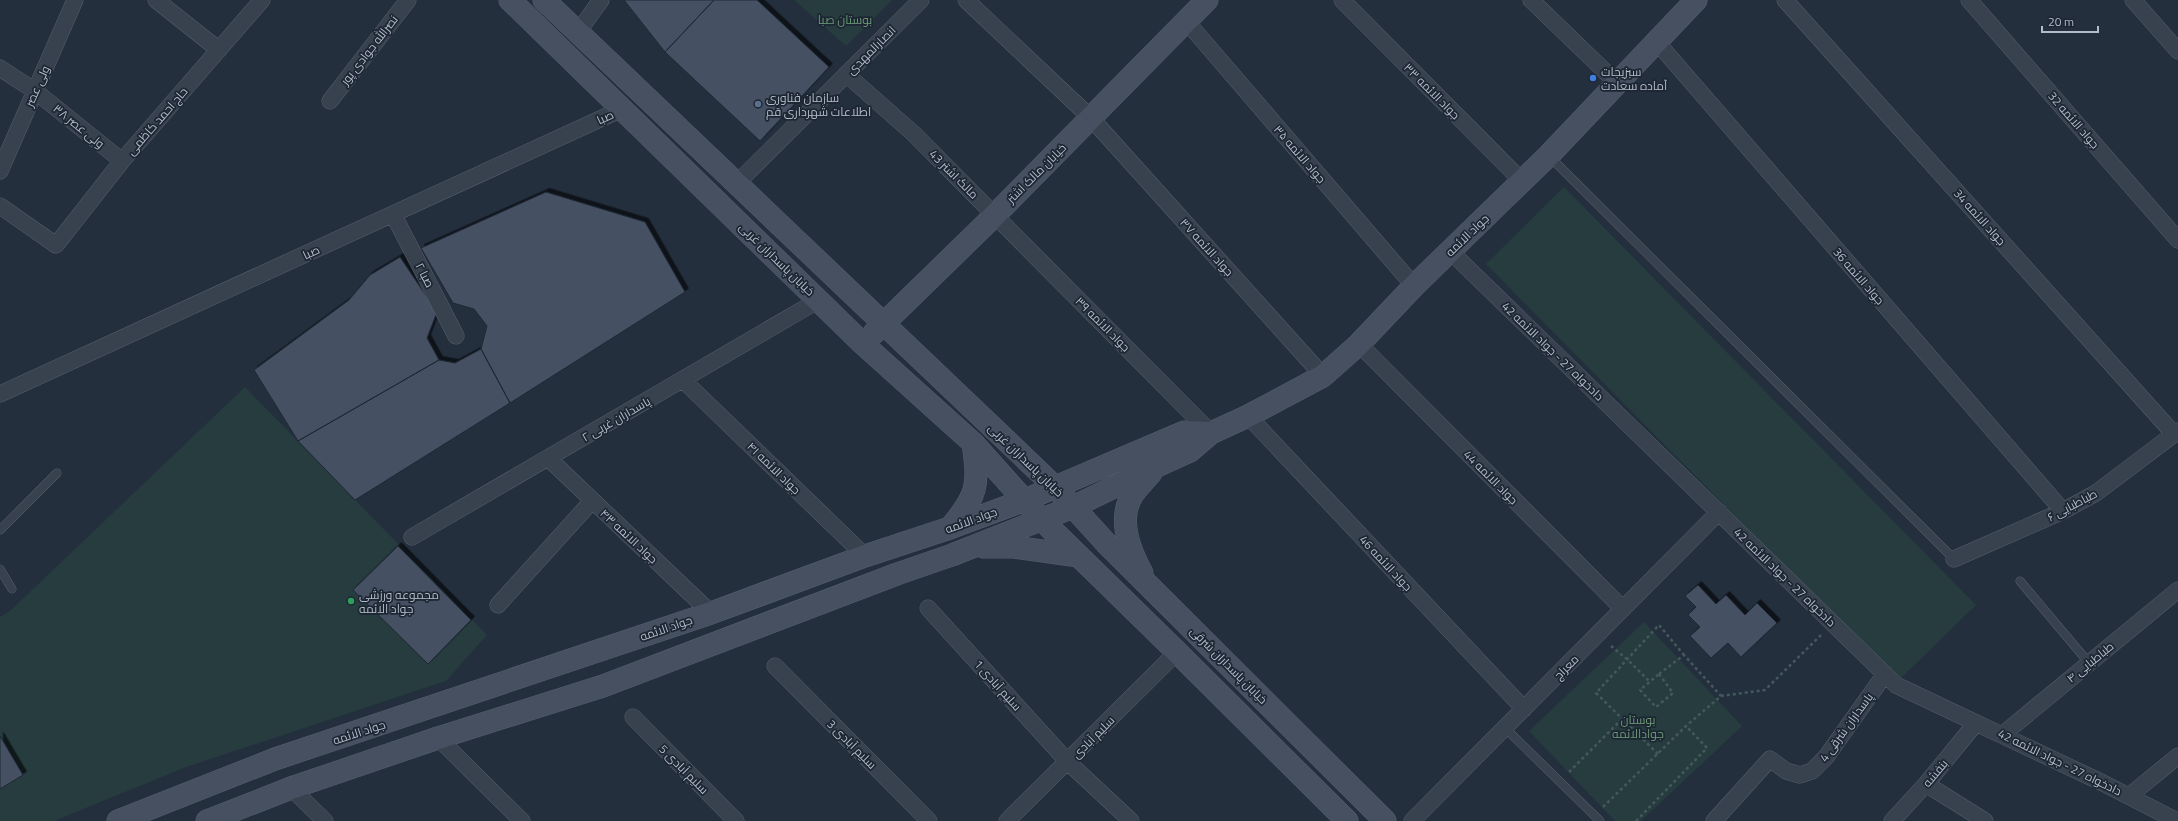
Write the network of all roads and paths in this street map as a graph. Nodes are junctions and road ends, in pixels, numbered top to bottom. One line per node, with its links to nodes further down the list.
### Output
1 (75, 0): 25 (street, ولی عصر)
2 (156, 0): 20 (street)
3 (408, 0): 26 (street, نصرالله جوادی پور)
4 (510, 0): 27 (street, خیابان پاسداران غربی)
5 (544, 0): 18 (street, خیابان پاسداران غربی)
6 (601, 0): 18 (street)
7 (921, 0): 23 (street, انصارالمهدی)
8 (966, 0): 28 (street, جواد الائمه ۳۷)
9 (1207, 0): 17 (street, خیابان مالک اشتر)
10 (1342, 0): 32 (street, جواد الائمه ۳۳)
11 (1531, 0): 24 (street)
12 (1696, 0): 19 (street, جواد الائمه)
13 (1786, 0): 50 (street, جواد الائمه 34)
14 (1969, 0): 37 (street, جواد الائمه 32)
15 (2133, 0): 21 (street)
16 (260, 1): 20 (street, حاج احمد کاظمی)
17 (1187, 22): 28 (street, خیابان مالک اشتر); 39 (street, جواد الائمه ۳۵)
18 (578, 32): 33 (street, خیابان پاسداران غربی)
19 (1656, 41): 24 (street, جواد الائمه); 59 (street, جواد الائمه 36)
20 (219, 50): 30 (street, حاج احمد کاظمی)
21 (2178, 51)
22 (0, 68): 25 (street, ولی عصر ۳۸)
23 (846, 74): 33 (street, انصارالمهدی); 36 (street, مالک اشتر 43)
24 (1617, 83): 29 (street, جواد الائمه)
25 (35, 91): 30 (street, ولی عصر ۳۸); 31 (street, ولی عصر)
26 (330, 101)
27 (622, 109): 35 (street, صبا); 40 (street, خیابان پاسداران غربی)
28 (1091, 118): 36 (street, خیابان مالک اشتر); 45 (street, جواد الائمه ۳۷)
29 (1549, 155): 32 (street, جواد الائمه); 68 (lane)
30 (122, 161): 34 (street, حاج احمد کاظمی)
31 (0, 171)
32 (1522, 181): 38 (street, جواد الائمه)
33 (736, 184): 41 (street, خیابان پاسداران غربی)
34 (0, 206)
35 (393, 214): 42 (street, صبا ۲); 47 (street, صبا)
36 (995, 215): 41 (street, خیابان مالک اشتر); 49 (street, جواد الائمه ۳۹)
37 (2178, 240)
38 (1450, 251): 39 (street, جواد الائمه); 60 (street, دادخواه 27 - جواد الائمه 42)
39 (1414, 286): 44 (street, جواد الائمه)
40 (819, 300): 43 (street, خیابان پاسداران غربی); 46 (street, پاسداران غربی ۲)
41 (885, 324): 43 (street, خیابان مالک اشتر); 55 (street, خیابان پاسداران غربی)
42 (456, 336)
43 (862, 342): 51 (street, خیابان پاسداران غربی)
44 (1359, 344): 45 (street, جواد الائمه); 76 (street, جواد الائمه 44)
45 (1323, 376): 48 (street, جواد الائمه)
46 (683, 380): 52 (street, پاسداران غربی ۲); 66 (street, جواد الائمه ۴۱)
47 (0, 394)
48 (1248, 416): 49 (street, جواد الائمه); 89 (street, جواد الائمه 46)
49 (1210, 433): 53 (street, جواد الائمه); 55 (street, جواد الائمه)
50 (2176, 433): 59 (street, طباطبایی ۶)
51 (973, 443): 56 (street, خیابان پاسداران غربی); 62 (street)
52 (548, 458): 57 (street, جواد الائمه ۴۳); 64 (street, پاسداران غربی ۲)
53 (1157, 466): 58 (street, جواد الائمه); 71 (street)
54 (57, 473): 63 (lane)
55 (1055, 487): 56 (street, جواد الائمه); 58 (street, خیابان پاسداران غربی)
56 (1025, 500): 61 (street, خیابان پاسداران غربی); 62 (street, جواد الائمه)
57 (592, 501): 74 (street); 77 (street, جواد الائمه ۴۳)
58 (1073, 507): 61 (street, جواد الائمه); 71 (street, خیابان پاسداران شرقی)
59 (2063, 511): 68 (street, طباطبایی ۶)
60 (1719, 512): 76 (street, معراج); 78 (street, دادخواه 27 - جواد الائمه 42)
61 (1042, 520): 65 (street, جواد الائمه); 67 (street)
62 (950, 528): 66 (street, جواد الائمه)
63 (0, 530)
64 (412, 537)
65 (974, 546): 67 (street); 96 (street, جواد الائمه)
66 (865, 556): 77 (street, جواد الائمه)
67 (1079, 556): 80 (street)
68 (1954, 559)
69 (0, 569): 72 (lane)
70 (2020, 581): 83 (lane)
71 (1150, 586): 114 (street, خیابان پاسداران شرقی)
72 (12, 589)
73 (2178, 590): 83 (street, طباطبایی ۴)
74 (498, 605)
75 (928, 608): 99 (street, سلیم آبادی 1)
76 (1623, 609): 79 (street, معراج)
77 (711, 613): 105 (street, جواد الائمه)
78 (1833, 623): 86 (street, دادخواه 27 - جواد الائمه 42); 88 (path)
79 (1597, 635): 82 (path); 89 (street, معراج)
80 (1177, 652): 99 (street, سلیم آبادی); 113 (street)
81 (1684, 655): 82 (path); 85 (path); 88 (path)
82 (1628, 660): 87 (path); 91 (path)
83 (2089, 663): 95 (street, طباطبایی ۴)
84 (775, 666): 110 (street, سلیم آبادی 3)
85 (1659, 674): 87 (path); 87 (path)
86 (1885, 674): 92 (street, دادخواه 27 - جواد الائمه 42); 117 (street, پاسداران شرقی 4)
87 (1650, 682)
88 (1720, 696): 93 (path)
89 (1524, 709): 94 (street, معراج)
90 (633, 717): 109 (street, سلیم آبادی 5)
91 (1622, 719): 97 (path); 100 (path)
92 (1976, 723): 95 (street, دادخواه 27 - جواد الائمه 42); 101 (street, بنفشه)
93 (1686, 726): 97 (path); 116 (path)
94 (1505, 728): 100 (lane); 115 (street, معراج)
95 (2002, 735): 103 (street, دادخواه 27 - جواد الائمه 42)
96 (438, 738): 102 (street, جواد الائمه); 108 (street)
97 (1658, 754): 104 (path)
98 (2178, 756): 103 (street)
99 (1068, 762): 111 (street, سلیم آبادی); 112 (street, سلیم آبادی 1)
100 (1560, 782): 104 (lane)
101 (1926, 784): 118 (street, بنفشه); 119 (street)
102 (291, 788): 106 (street, جواد الائمه); 107 (street)
103 (2129, 796): 120 (street, دادخواه 27 - جواد الائمه 42)
104 (1597, 818)
105 (118, 821)
106 (207, 821)
107 (325, 821)
108 (522, 821)
109 (736, 821)
110 (929, 821)
111 (1007, 821)
112 (1130, 821)
113 (1347, 821)
114 (1385, 821)
115 (1412, 821)
116 (1636, 821)
117 (1714, 821)
118 (1892, 821)
119 (1985, 821)
120 (2177, 821)

